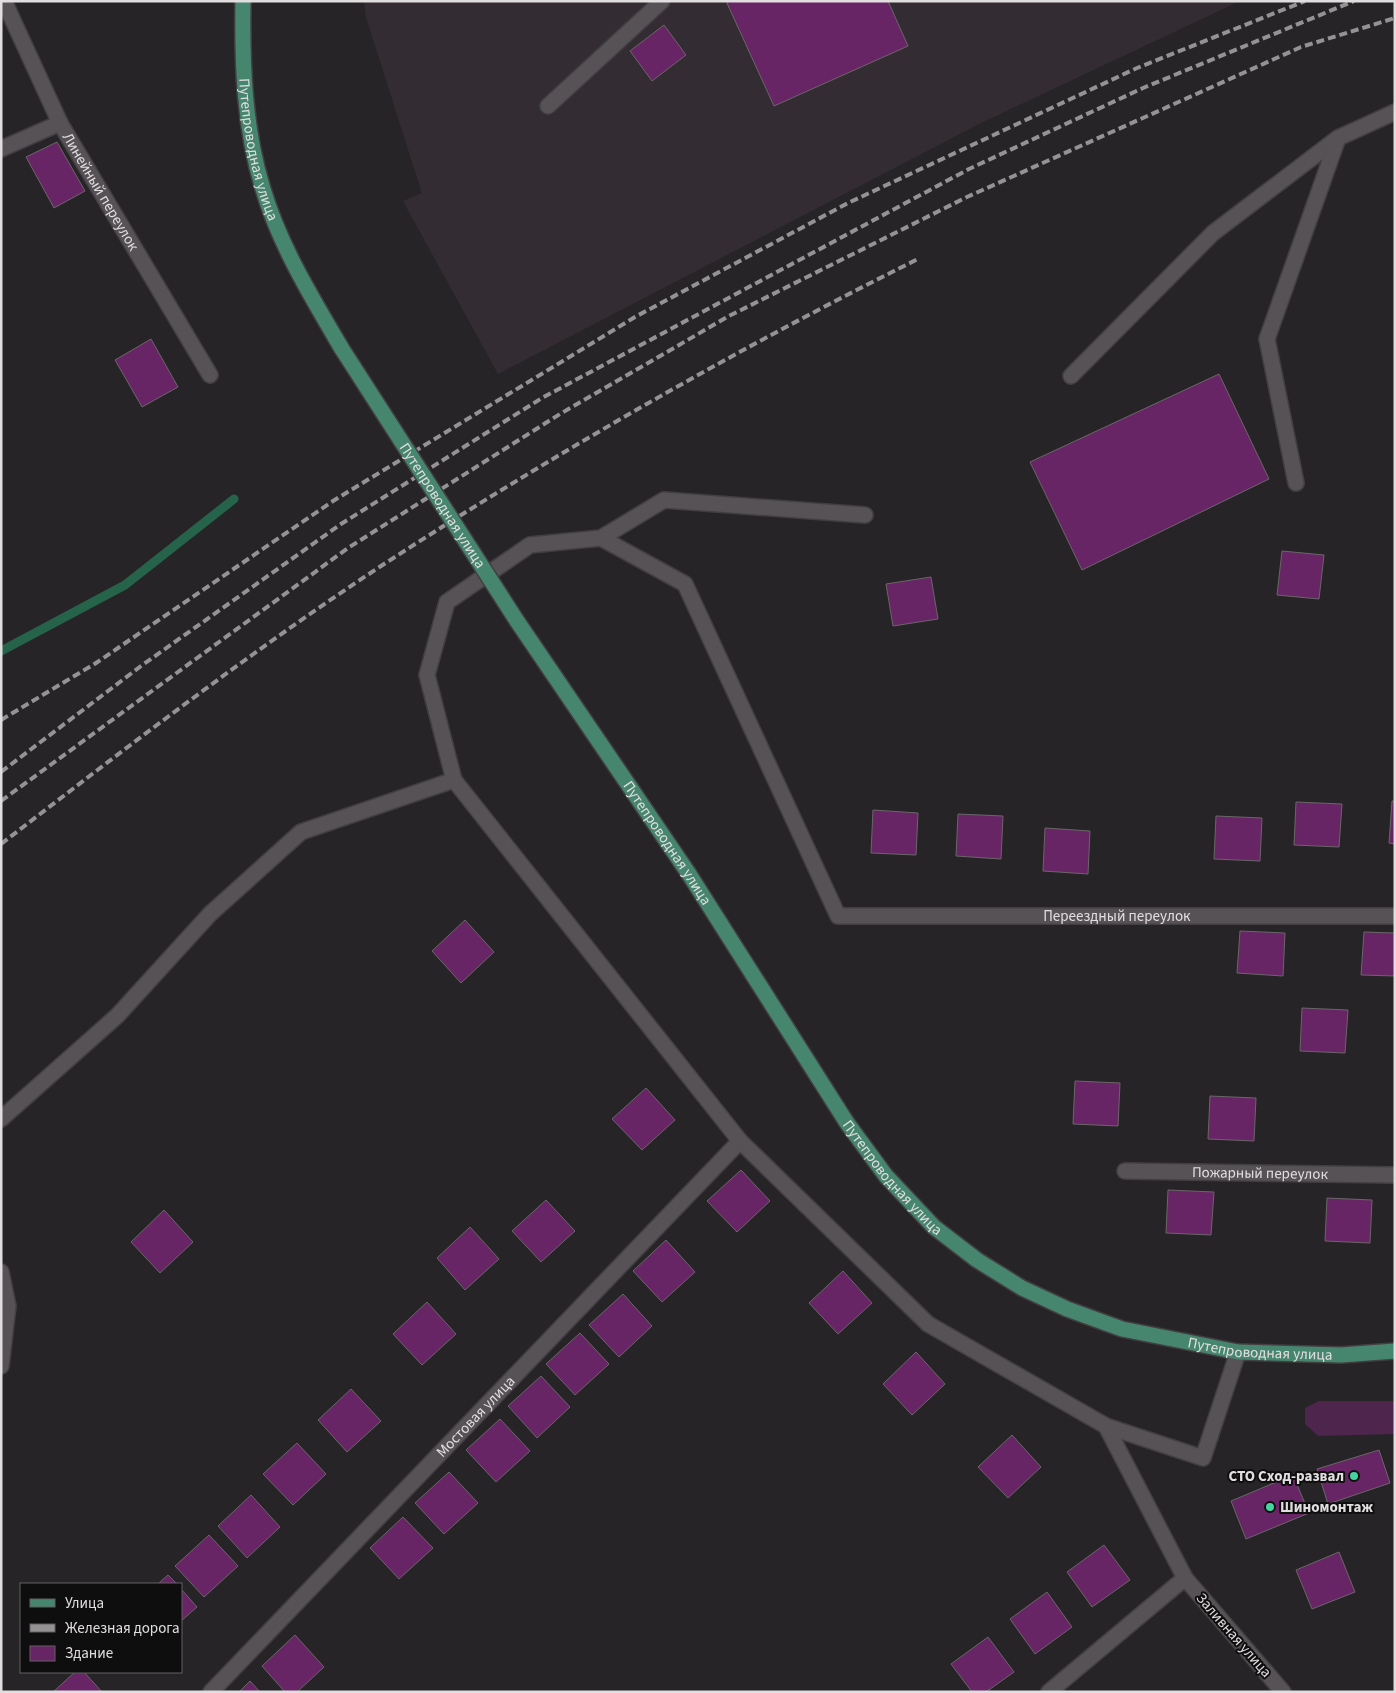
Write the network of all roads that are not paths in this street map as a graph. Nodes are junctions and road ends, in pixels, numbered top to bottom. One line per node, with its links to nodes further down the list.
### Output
1 (4, 1): 6 (street, Линейный переулок)
2 (244, 1): 22 (main road, Путепроводная улица, bridge)
3 (662, 1): 4 (street)
4 (548, 106)
5 (1395, 112): 7 (street)
6 (60, 123): 8 (street); 9 (street, Линейный переулок)
7 (1338, 138): 10 (street); 11 (street)
8 (1, 149)
9 (210, 375)
10 (1071, 376)
11 (1296, 483)
12 (865, 515): 13 (street)
13 (601, 538): 14 (street); 15 (street, Переездный переулок)
14 (454, 780): 16 (street); 17 (street)
15 (1395, 916)
16 (1, 1119)
17 (740, 1141): 24 (street); 26 (street, Мостовая улица)
18 (1125, 1171): 19 (street, Пожарный переулок)
19 (1395, 1175)
20 (1, 1272): 23 (street)
21 (1395, 1351): 22 (main road, Путепроводная улица)
22 (1238, 1352): 24 (street)
23 (1, 1366)
24 (1106, 1426): 25 (street, Заливная улица)
25 (1185, 1578): 27 (street); 28 (street, Заливная улица)
26 (211, 1692)
27 (1049, 1692)
28 (1283, 1692)

